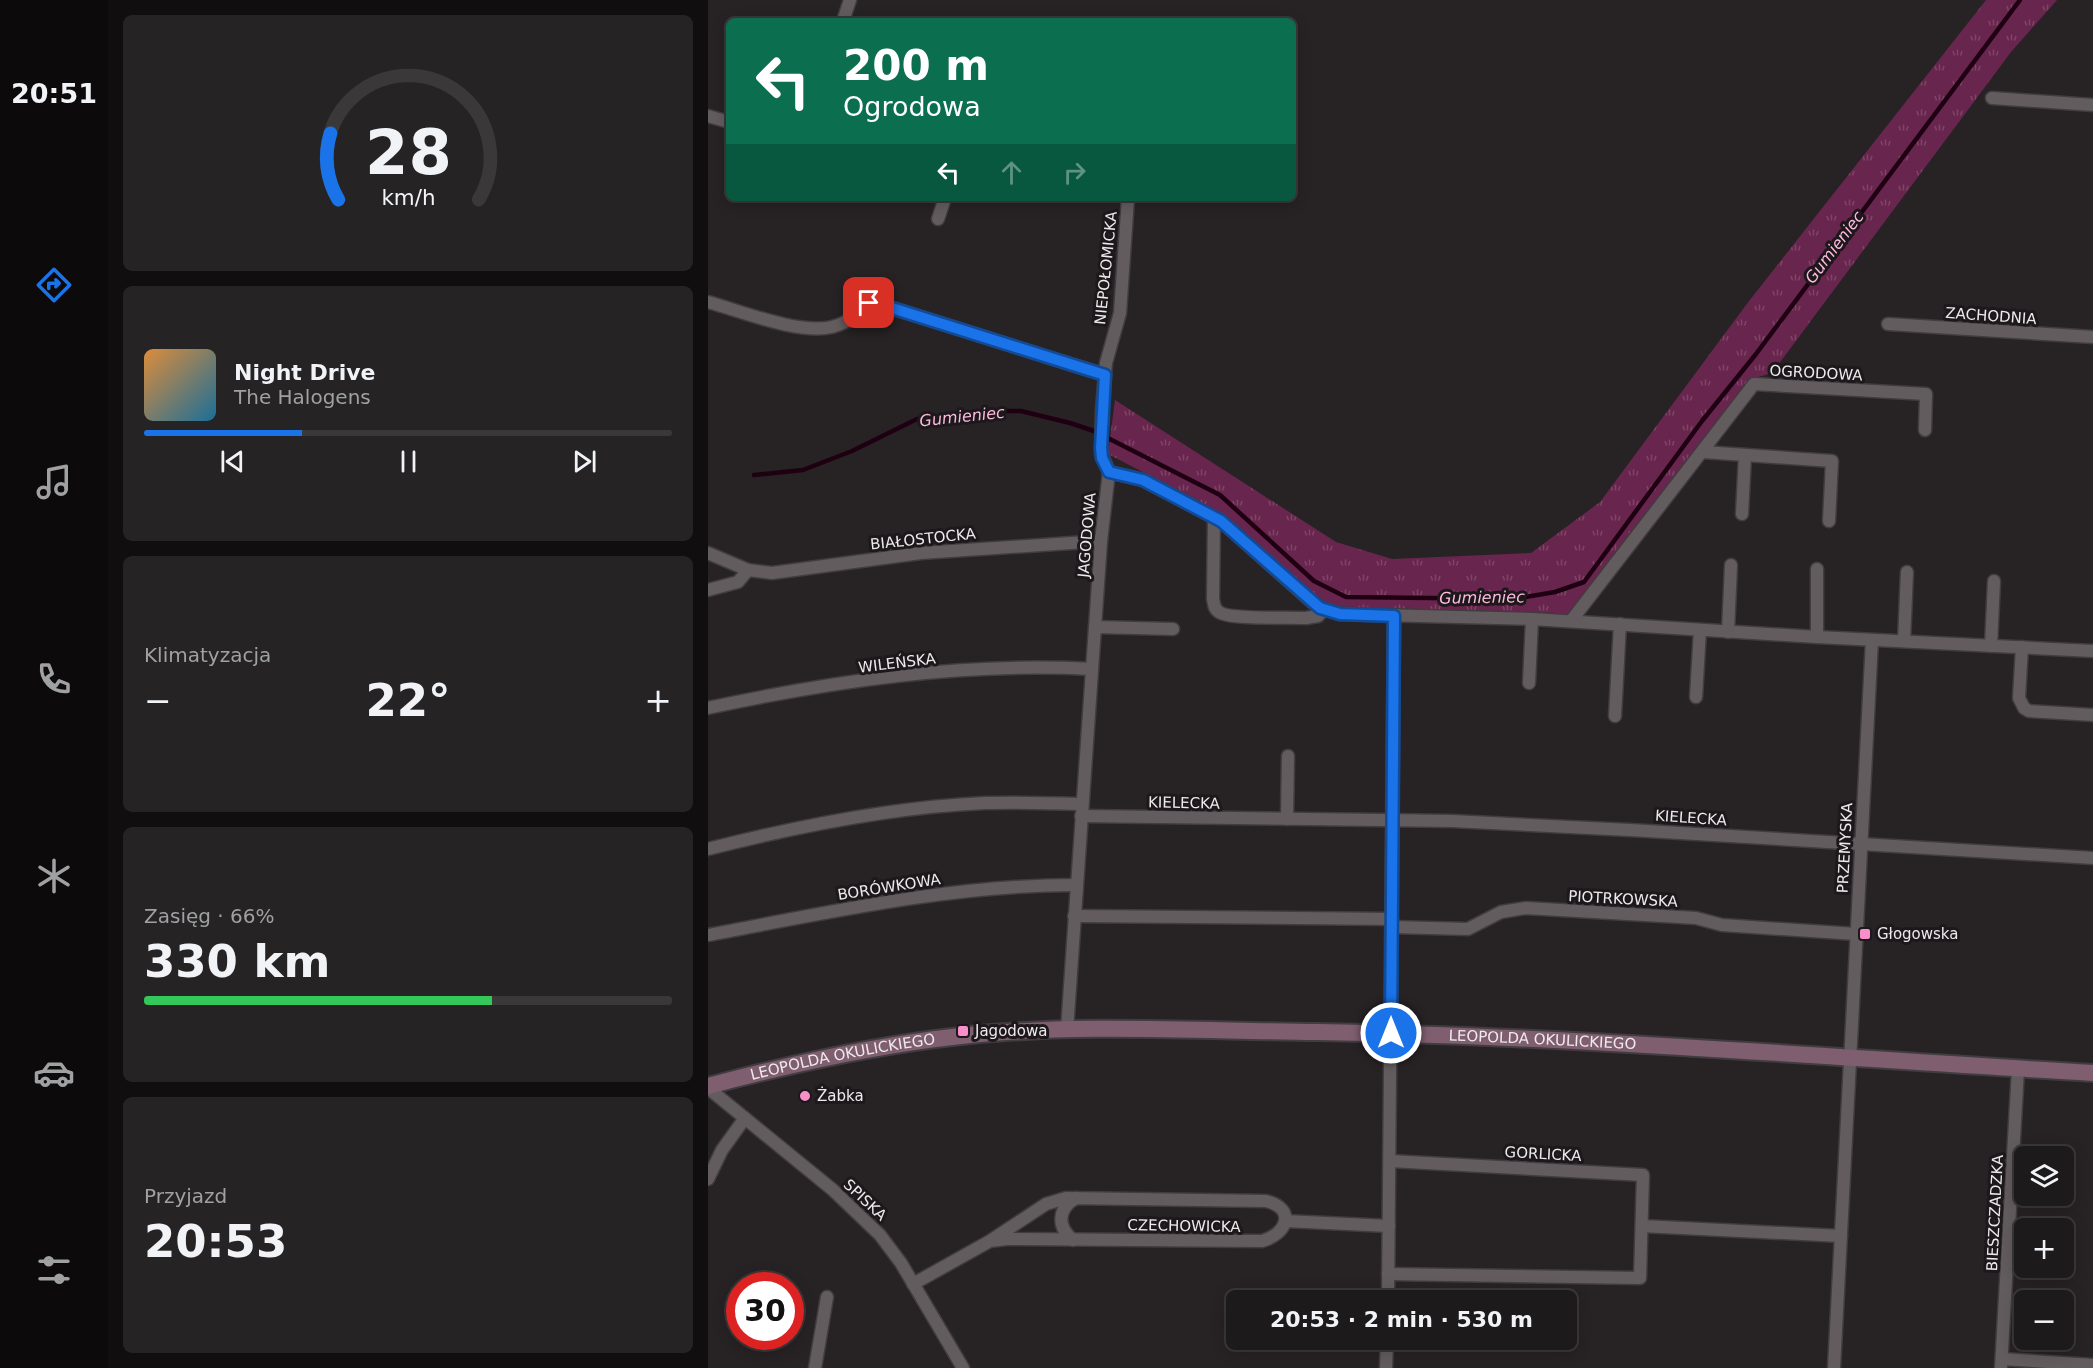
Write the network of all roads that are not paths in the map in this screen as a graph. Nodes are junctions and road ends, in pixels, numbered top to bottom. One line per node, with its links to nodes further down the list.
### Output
1 (850, 0): 2 (street)
2 (844, 18)
3 (1992, 98): 4 (street)
4 (2093, 105)
5 (708, 116): 6 (street)
6 (726, 121)
7 (944, 201): 9 (street)
8 (1128, 201): 13 (street, NIEPOŁOMICKA)
9 (938, 219)
10 (708, 302): 13 (street)
11 (1888, 324): 12 (street, ZACHODNIA)
12 (2093, 337)
13 (1105, 375): 17 (street, JAGODOWA)
14 (1925, 430): 15 (street, OGRODOWA)
15 (1703, 452): 16 (street); 32 (street, OGRODOWA)
16 (1745, 455): 18 (street); 20 (street)
17 (1109, 472): 19 (street); 21 (street, JAGODOWA)
18 (1742, 514)
19 (1214, 517): 29 (street); 29 (street)
20 (1829, 521)
21 (1101, 541): 25 (street, BIAŁOSTOCKA); 34 (street, JAGODOWA)
22 (708, 553): 25 (street, BIAŁOSTOCKA)
23 (1731, 565): 37 (street)
24 (1817, 569): 38 (street)
25 (748, 570): 28 (street)
26 (1907, 572): 40 (street)
27 (1994, 581): 42 (street)
28 (708, 590)
29 (1324, 609): 30 (street)
30 (1394, 616): 31 (street); 54 (street)
31 (1532, 619): 32 (street); 46 (street)
32 (1571, 621): 33 (street)
33 (1620, 624): 36 (street); 49 (street)
34 (1095, 627): 35 (street); 45 (street, JAGODOWA)
35 (1173, 628)
36 (1700, 630): 37 (street); 47 (street)
37 (1728, 632): 38 (street)
38 (1817, 637): 39 (street)
39 (1872, 640): 40 (street); 55 (street, PRZEMYSKA)
40 (1904, 641): 42 (street)
41 (2093, 642): 44 (street)
42 (1991, 646): 43 (street)
43 (2022, 647): 44 (street); 50 (street)
44 (2093, 651)
45 (1092, 669): 48 (street, WILEŃSKA); 52 (street, JAGODOWA)
46 (1528, 683)
47 (1696, 697)
48 (708, 708)
49 (1615, 716)
50 (2093, 716)
51 (1288, 756): 53 (street)
52 (1081, 810): 53 (street, KIELECKA); 56 (street); 58 (street, JAGODOWA)
53 (1287, 819): 54 (street, KIELECKA)
54 (1392, 819): 55 (street, KIELECKA); 60 (street)
55 (1861, 844): 57 (street, KIELECKA); 61 (street, PRZEMYSKA)
56 (708, 849)
57 (2093, 858)
58 (1076, 885): 59 (street, JAGODOWA); 62 (street, BORÓWKOWA)
59 (1074, 915): 60 (street, PIOTRKOWSKA); 63 (street, JAGODOWA)
60 (1392, 923): 61 (street, PIOTRKOWSKA); 64 (street)
61 (1856, 934): 65 (street, PRZEMYSKA)
62 (708, 935)
63 (1067, 1030): 64 (street, LEOPOLDA OKULICKIEGO); 68 (street, LEOPOLDA OKULICKIEGO)
64 (1391, 1033): 65 (street, LEOPOLDA OKULICKIEGO); 70 (street)
65 (1849, 1058): 66 (street, LEOPOLDA OKULICKIEGO); 76 (street)
66 (2018, 1069): 67 (street, LEOPOLDA OKULICKIEGO); 84 (street, BIESZCZADZKA)
67 (2093, 1073)
68 (708, 1087): 69 (street, SPISKA)
69 (745, 1118): 71 (street); 80 (street, SPISKA)
70 (1390, 1161): 74 (street); 75 (street, GORLICKA)
71 (708, 1179)
72 (1077, 1198): 73 (street, CZECHOWICKA); 77 (street); 78 (street, CZECHOWICKA)
73 (1285, 1221): 74 (street); 77 (street, CZECHOWICKA)
74 (1389, 1226): 79 (street)
75 (1642, 1226): 76 (street); 79 (street, GORLICKA)
76 (1840, 1236): 86 (street)
77 (1073, 1240): 78 (street, CZECHOWICKA)
78 (990, 1241): 80 (street, CZECHOWICKA)
79 (1388, 1274): 81 (street)
80 (913, 1284): 88 (street, SPISKA)
81 (1388, 1290)
82 (827, 1297): 87 (street)
83 (1387, 1350): 89 (street)
84 (2001, 1364): 85 (street, BIESZCZADZKA)
85 (2093, 1365)
86 (1832, 1367)
87 (815, 1368)
88 (963, 1368)
89 (1386, 1368)

